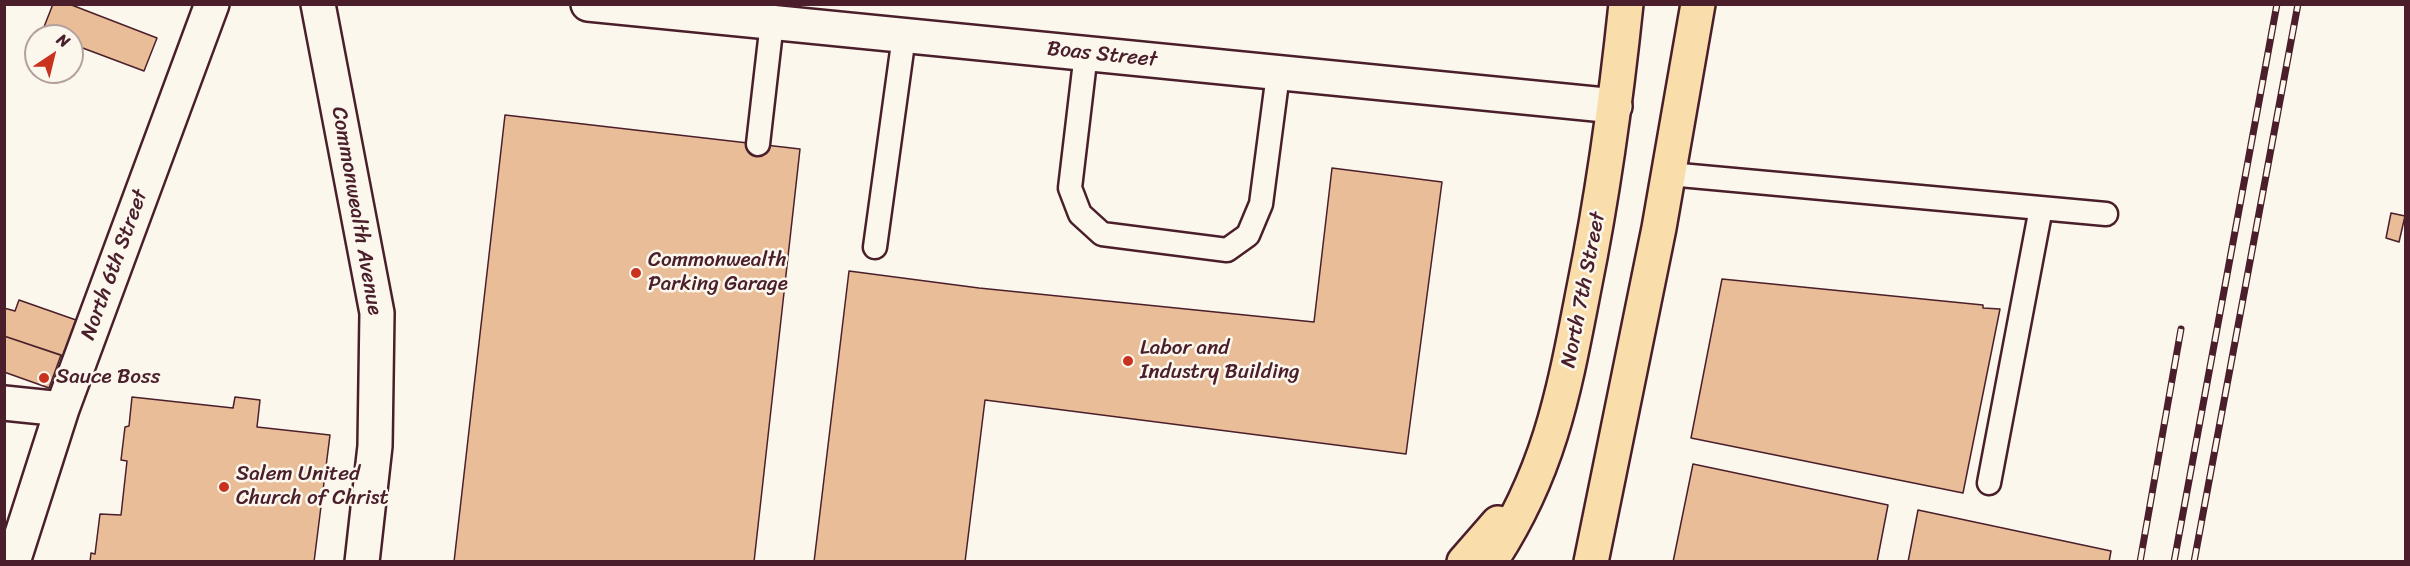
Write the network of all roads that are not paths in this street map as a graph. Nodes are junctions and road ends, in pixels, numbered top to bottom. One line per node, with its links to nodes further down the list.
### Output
1 (212, 4): 17 (street, North 6th Street)
2 (318, 4): 21 (street, Commonwealth Avenue)
3 (588, 4): 6 (street, Boas Street)
4 (1626, 4): 10 (main road, North 7th Street)
5 (1698, 4): 12 (main road)
6 (772, 22): 7 (street, Boas Street); 11 (lane)
7 (904, 36): 8 (street, Boas Street); 15 (lane)
8 (1086, 53): 9 (street, Boas Street); 9 (lane)
9 (1278, 74): 10 (street, Boas Street)
10 (1615, 106): 18 (main road, North 7th Street)
11 (758, 144)
12 (1669, 174): 13 (lane); 24 (main road)
13 (2041, 208): 14 (lane); 19 (lane)
14 (2106, 214)
15 (875, 247)
16 (4, 403): 17 (street)
17 (62, 409): 20 (street, North 6th Street)
18 (1550, 441): 22 (main road); 23 (main road, North 7th Street)
19 (1989, 483)
20 (13, 561)
21 (362, 561)
22 (1464, 561)
23 (1490, 561)
24 (1591, 561)

